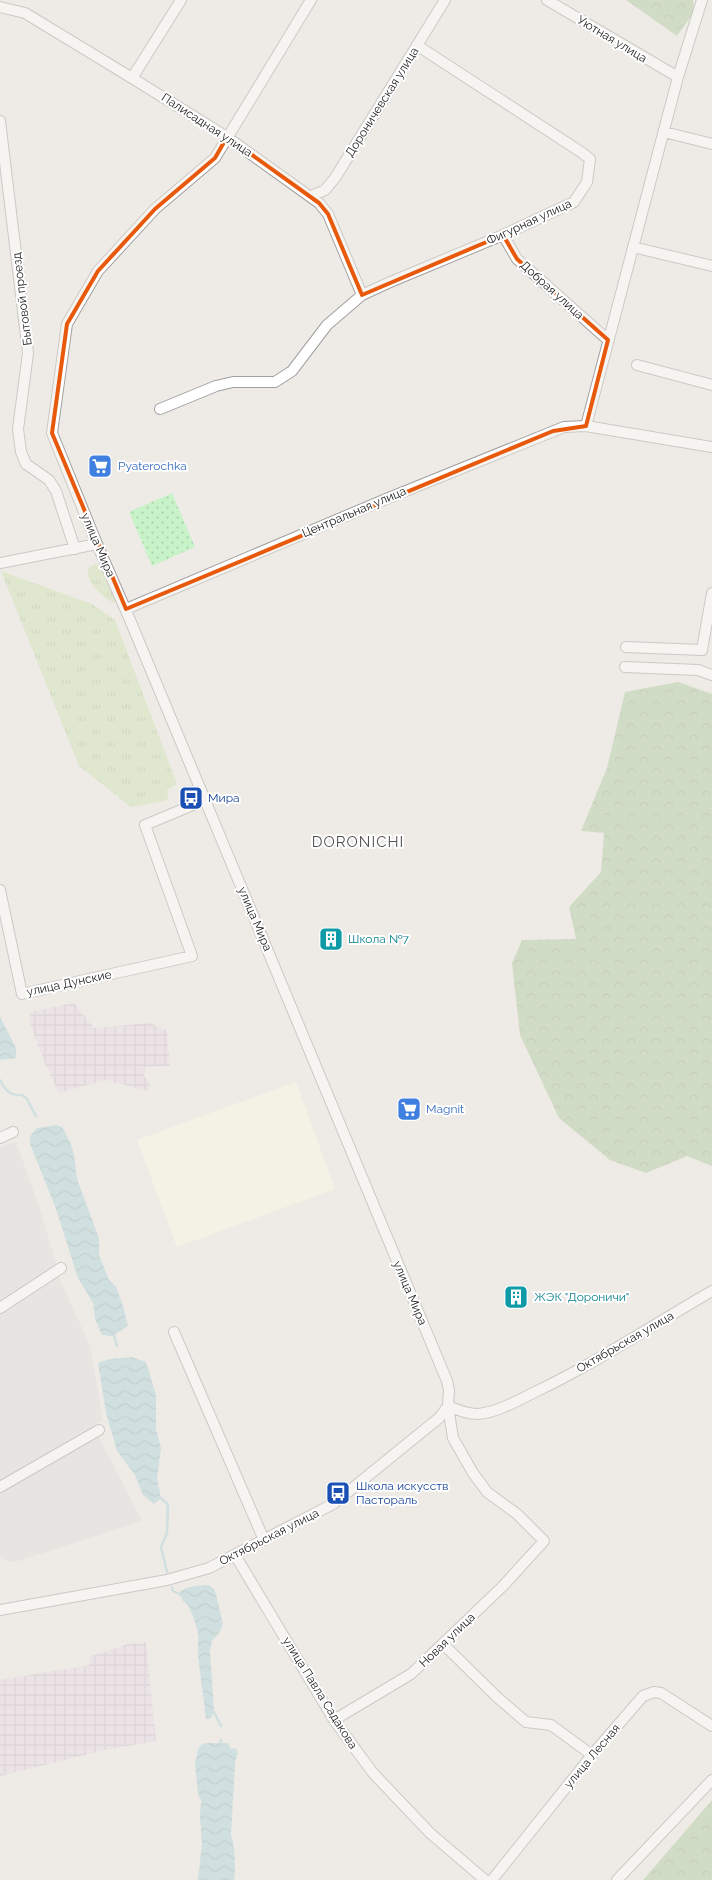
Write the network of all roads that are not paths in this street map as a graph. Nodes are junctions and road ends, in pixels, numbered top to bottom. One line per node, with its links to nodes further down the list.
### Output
1 (181, 0): 9 (street)
2 (311, 0): 12 (street)
3 (445, 0): 7 (street, Дороничевская улица)
4 (547, 0): 8 (street, Уютная улица)
5 (702, 0): 8 (street)
6 (0, 7): 9 (street, Палисадная улица)
7 (418, 46): 14 (street, Дороничевская улица); 15 (street, Фигурная улица)
8 (678, 77): 11 (street)
9 (132, 78): 12 (street, Палисадная улица)
10 (0, 121): 26 (street, Бытовой проезд)
11 (664, 132): 13 (street); 16 (street)
12 (227, 137): 14 (street, Палисадная улица); 25 (street, улица Мира)
13 (712, 144)
14 (311, 196): 18 (street, Палисадная улица)
15 (503, 235): 18 (street, Фигурная улица); 19 (street, Добрая улица)
16 (633, 247): 17 (street); 19 (street)
17 (712, 266)
18 (362, 295): 22 (street, Фигурная улица)
19 (608, 340): 23 (street)
20 (637, 365): 21 (street)
21 (712, 385)
22 (160, 409)
23 (586, 426): 24 (street, Центральная улица); 29 (street, Центральная улица)
24 (712, 447)
25 (97, 544): 26 (street); 29 (street, улица Мира)
26 (75, 549): 27 (street)
27 (0, 563)
28 (712, 593): 30 (street)
29 (126, 610): 33 (street, улица Мира)
30 (626, 647)
31 (626, 667): 32 (street)
32 (712, 675)
33 (206, 800): 34 (street, улица Дунские); 41 (street, улица Мира)
34 (0, 890)
35 (13, 1132): 36 (street)
36 (0, 1138)
37 (61, 1268): 39 (street)
38 (712, 1291): 41 (street, Октябрьская улица)
39 (0, 1308)
40 (174, 1332): 44 (street)
41 (448, 1406): 44 (street, Октябрьская улица); 45 (street, улица Мира)
42 (99, 1430): 43 (street)
43 (0, 1487)
44 (264, 1540): 46 (street, Октябрьская улица)
45 (544, 1541): 48 (street, Новая улица)
46 (235, 1555): 47 (street, Октябрьская улица); 49 (street, улица Павла Садакова)
47 (0, 1610)
48 (443, 1644): 49 (street, Новая улица); 51 (street)
49 (334, 1720): 53 (street, улица Павла Садакова)
50 (712, 1726): 51 (street, улица Лесная)
51 (592, 1754): 54 (street, улица Лесная)
52 (712, 1780): 55 (street)
53 (485, 1880)
54 (492, 1880)
55 (617, 1880)

